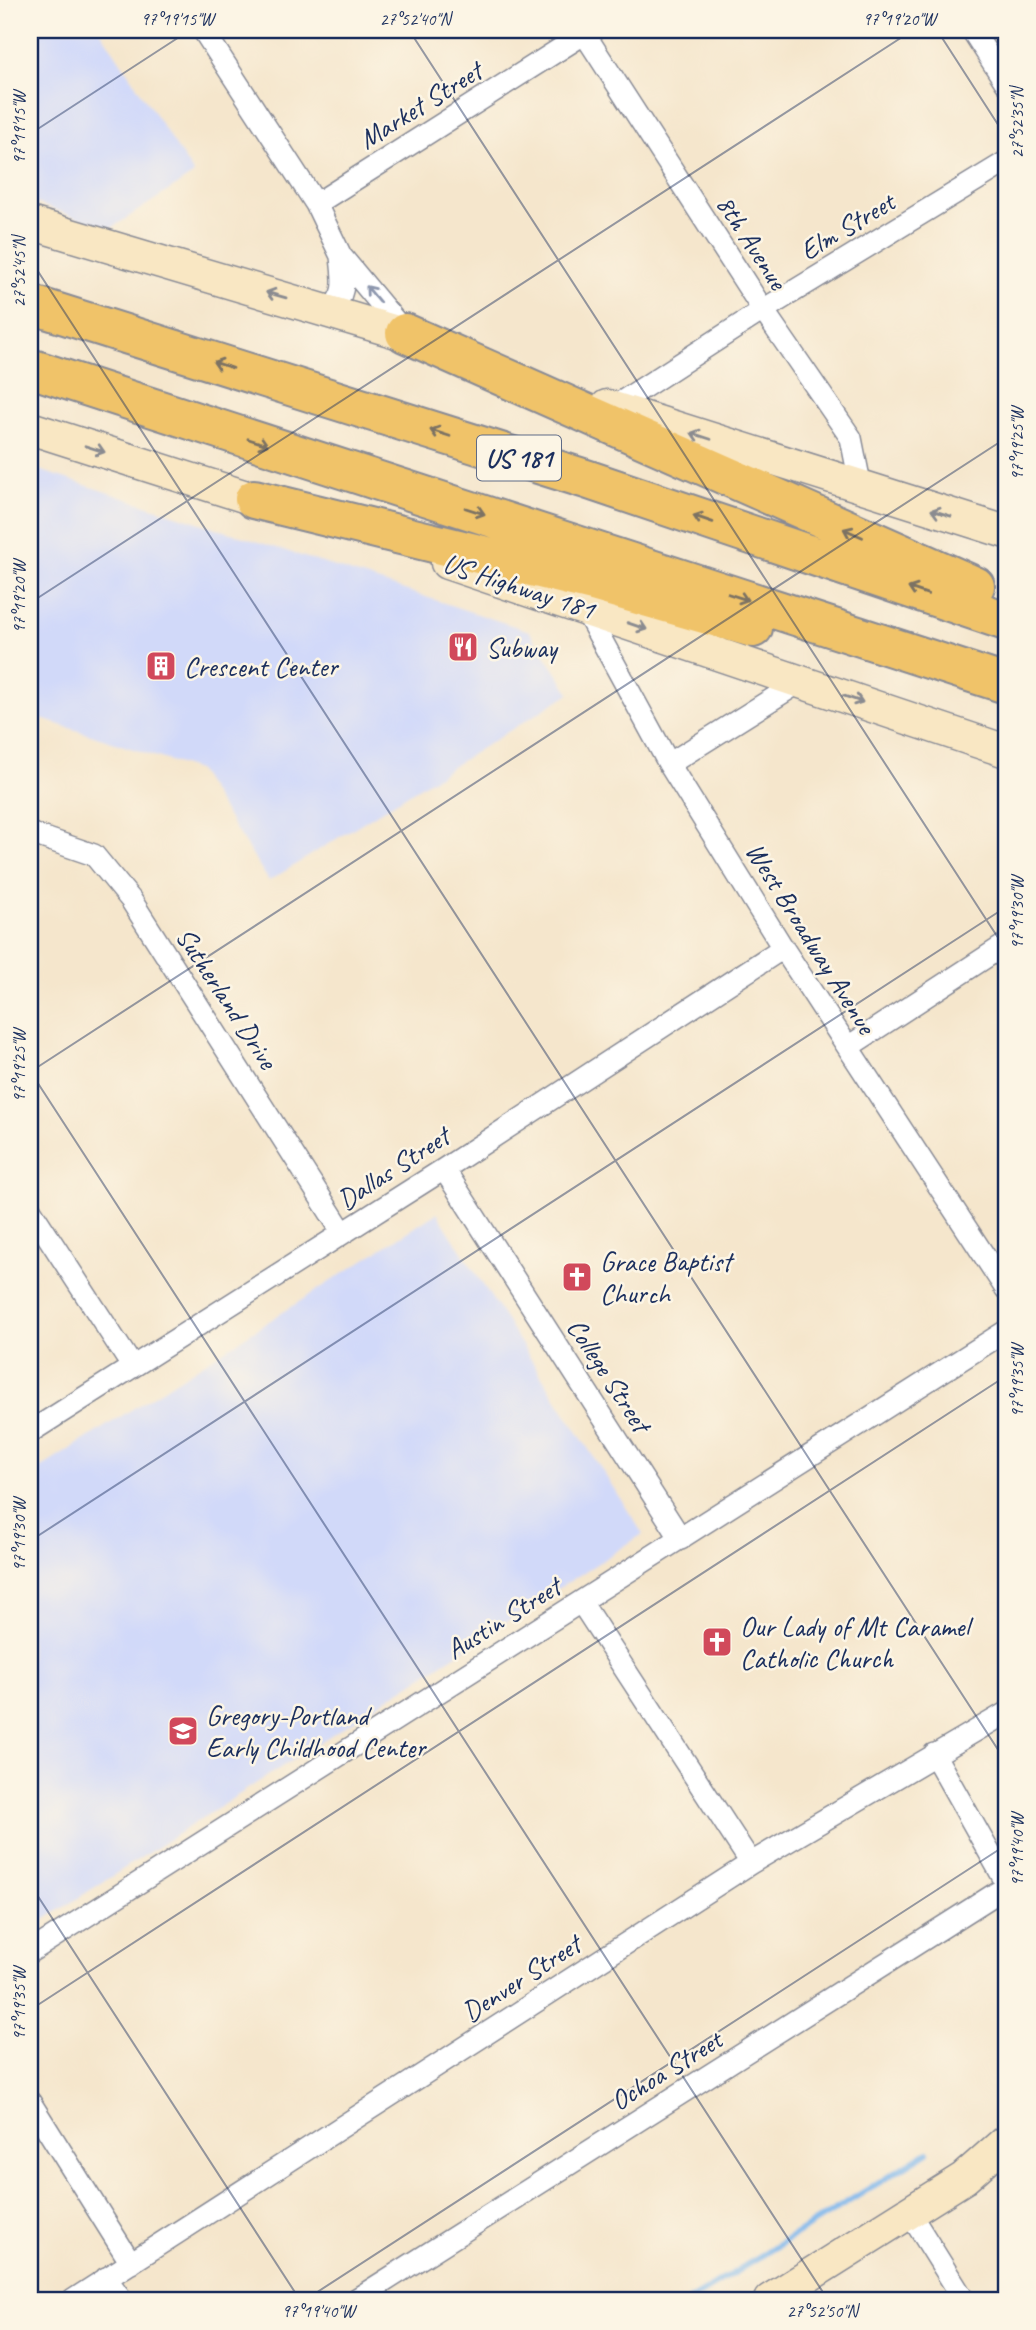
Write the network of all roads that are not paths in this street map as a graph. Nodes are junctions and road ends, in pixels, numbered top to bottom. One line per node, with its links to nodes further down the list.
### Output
1 (203, 30): 6 (street)
2 (972, 30): 4 (street)
3 (586, 31): 6 (street, Market Street); 11 (street, 8th Avenue)
4 (1006, 83)
5 (1006, 162): 11 (street, Elm Street)
6 (316, 204): 8 (street)
7 (30, 223): 10 (main road, one-way to 7)
8 (341, 256): 10 (street); 12 (street, one-way to 8)
9 (30, 304): 21 (highway, US 181, one-way to 9)
10 (328, 310): 12 (main road)
11 (763, 310): 14 (street, Elm Street); 16 (street, 8th Avenue)
12 (405, 333): 14 (main road); 19 (highway, one-way to 12)
13 (30, 368): 23 (highway, US 181, one-way to 23)
14 (612, 408): 16 (main road, one-way to 14)
15 (30, 428): 17 (main road, US Highway 181, one-way to 17)
16 (861, 488): 18 (main road, one-way to 16)
17 (254, 499): 20 (main road, US Highway 181); 24 (highway)
18 (1006, 532)
19 (1006, 598)
20 (584, 608): 22 (main road, US Highway 181, one-way to 22); 26 (street, West Broadway Avenue)
21 (1006, 621)
22 (801, 681): 25 (main road, US Highway 181, one-way to 25); 26 (street)
23 (1006, 684)
24 (1006, 701)
25 (1006, 751)
26 (669, 764): 29 (street, West Broadway Avenue)
27 (30, 833): 33 (street, Sutherland Drive)
28 (1006, 944): 30 (street)
29 (783, 948): 30 (street, West Broadway Avenue); 31 (street, Dallas Street)
30 (848, 1047): 34 (street, West Broadway Avenue)
31 (444, 1169): 33 (street, Dallas Street); 38 (street, College Street)
32 (30, 1209): 36 (street)
33 (343, 1233): 36 (street, Dallas Street)
34 (1006, 1289)
35 (1006, 1331): 38 (street, Austin Street)
36 (132, 1366): 37 (street, Dallas Street)
37 (30, 1432)
38 (681, 1539): 39 (street, Austin Street)
39 (581, 1602): 42 (street); 45 (street, Austin Street)
40 (1006, 1713): 41 (street, Denver Street)
41 (934, 1754): 42 (street, Denver Street); 43 (street)
42 (751, 1863): 49 (street, Denver Street)
43 (1006, 1882)
44 (1006, 1887): 53 (street, Ochoa Street)
45 (30, 1952)
46 (30, 2102): 49 (street)
47 (1006, 2141): 48 (main road)
48 (909, 2212): 54 (main road); 55 (street)
49 (131, 2263): 50 (street, Denver Street)
50 (106, 2278): 51 (street, Denver Street); 52 (street)
51 (73, 2300)
52 (122, 2300)
53 (355, 2300)
54 (770, 2300)
55 (964, 2300)

